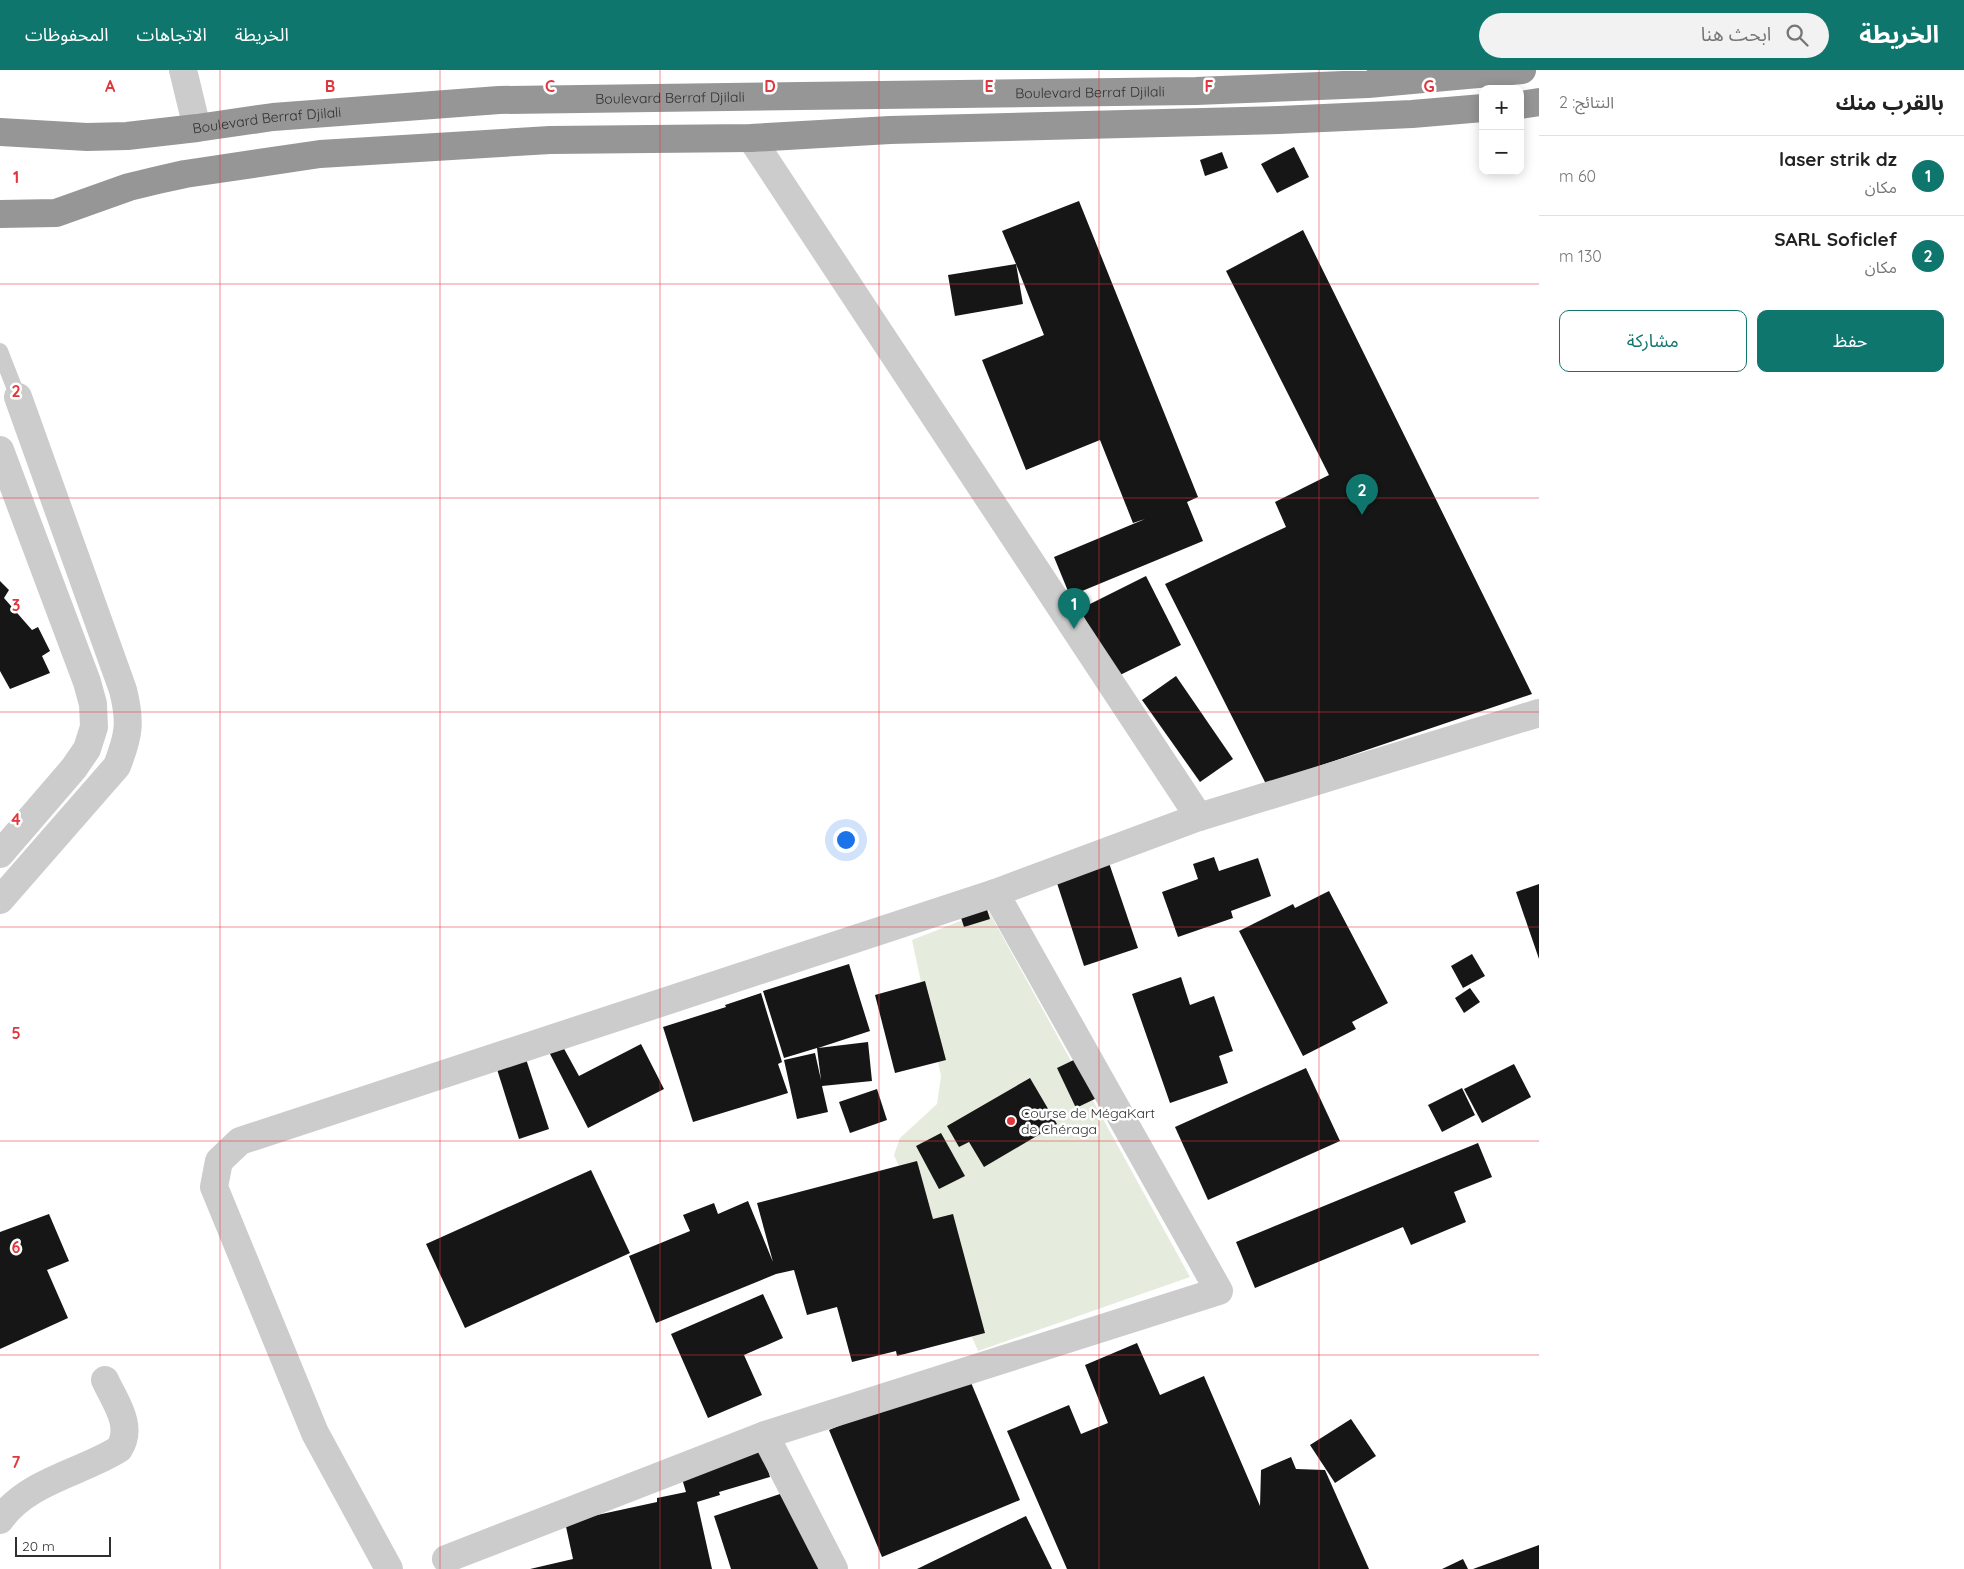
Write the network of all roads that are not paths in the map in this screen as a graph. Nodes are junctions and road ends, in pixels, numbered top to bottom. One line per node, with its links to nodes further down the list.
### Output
1 (183, 70): 6 (street)
2 (1522, 70): 6 (highway, Boulevard Berraf Djilali)
3 (1539, 102): 4 (highway)
4 (1524, 104)
5 (1479, 108): 8 (highway)
6 (197, 128): 7 (highway, Boulevard Berraf Djilali)
7 (0, 132)
8 (751, 138): 9 (highway); 14 (street)
9 (0, 214)
10 (0, 352): 11 (lane)
11 (18, 398): 17 (street)
12 (0, 450): 15 (street)
13 (1539, 713): 14 (street)
14 (1199, 817): 16 (street)
15 (0, 854)
16 (995, 893): 19 (street); 22 (street)
17 (0, 900)
18 (105, 1380): 20 (street)
19 (765, 1435): 21 (street); 23 (street)
20 (0, 1520)
21 (446, 1559)
22 (389, 1569)
23 (834, 1569)

